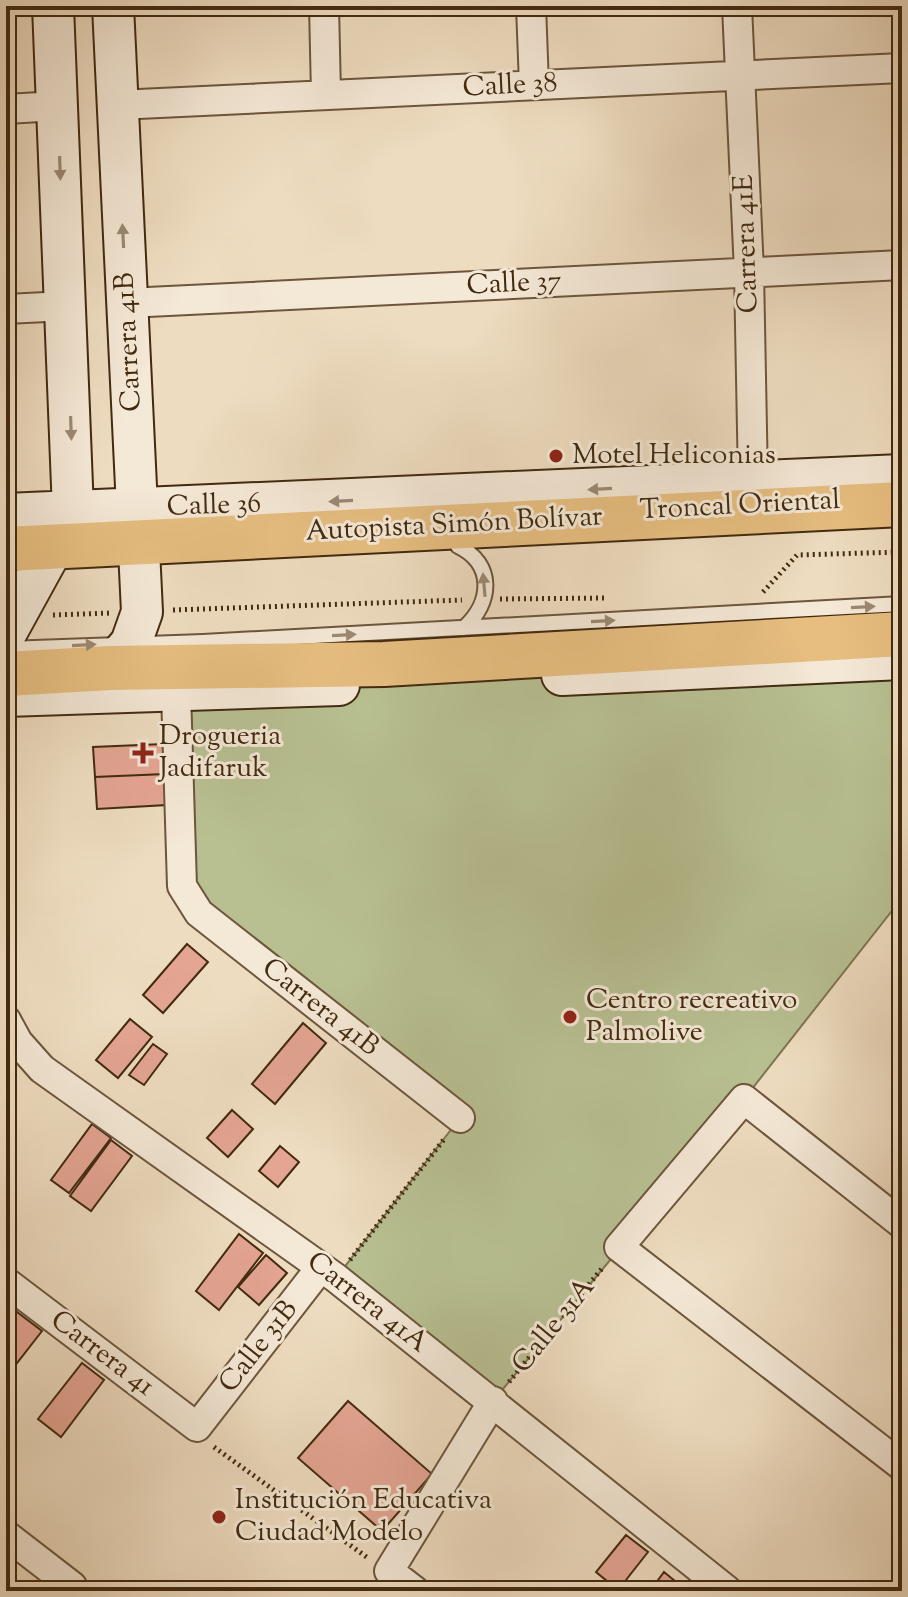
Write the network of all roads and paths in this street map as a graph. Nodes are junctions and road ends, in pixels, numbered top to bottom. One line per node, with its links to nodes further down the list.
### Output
1 (53, 6): 11 (street)
2 (113, 6): 10 (street, Carrera 41B)
3 (324, 6): 9 (street)
4 (531, 6): 8 (street)
5 (737, 6): 7 (street, Carrera 41E)
6 (902, 68): 7 (street, Calle 38)
7 (740, 75): 8 (street, Calle 38); 14 (street, Carrera 41E)
8 (534, 85): 9 (street, Calle 38)
9 (326, 94): 10 (street, Calle 38)
10 (117, 105): 15 (street, Carrera 41B, one-way to 10)
11 (57, 106): 12 (street); 16 (street, one-way to 16)
12 (6, 109)
13 (902, 265): 14 (street, Calle 37)
14 (749, 272): 15 (street, Calle 37); 19 (street, Carrera 41E)
15 (127, 303): 23 (street, Carrera 41B)
16 (66, 306): 17 (street); 24 (street, one-way to 24)
17 (6, 309)
18 (902, 475): 19 (street, Calle 36)
19 (753, 482): 23 (street, Calle 36, one-way to 23)
20 (902, 504): 23 (highway, Autopista Simón Bolívar)
21 (6, 514): 24 (street)
22 (489, 545): 28 (lane, one-way to 22)
23 (140, 547): 24 (highway, Autopista Simón Bolívar); 33 (street, Carrera 41B)
24 (41, 552): 31 (street)
25 (902, 552): 26 (path)
26 (759, 595)
27 (607, 598): 28 (path)
28 (486, 599): 30 (lane); 33 (path)
29 (902, 604): 30 (lane, one-way to 29)
30 (464, 628): 33 (lane, one-way to 30)
31 (9, 633): 33 (lane, one-way to 33); 33 (path)
32 (902, 634): 34 (highway)
33 (128, 641): 36 (highway); 37 (highway)
34 (508, 658): 36 (highway); 38 (highway)
35 (902, 659): 38 (street)
36 (384, 664): 38 (highway)
37 (6, 674)
38 (453, 680): 39 (street)
39 (176, 692): 40 (street); 42 (street, Carrera 41B)
40 (6, 696)
41 (6, 1020): 45 (street, Carrera 41A)
42 (460, 1118): 45 (path)
43 (902, 1224): 44 (street)
44 (619, 1247): 47 (path, Calle 31A); 49 (street)
45 (329, 1272): 47 (street, Carrera 41A); 48 (street, Calle 31B)
46 (6, 1282): 48 (street, Carrera 41)
47 (493, 1401): 51 (street, Calle 31A); 54 (street, Carrera 41A)
48 (197, 1427): 51 (path)
49 (902, 1466)
50 (6, 1535): 52 (street)
51 (389, 1571): 53 (street)
52 (72, 1586)
53 (415, 1591)
54 (728, 1591)

